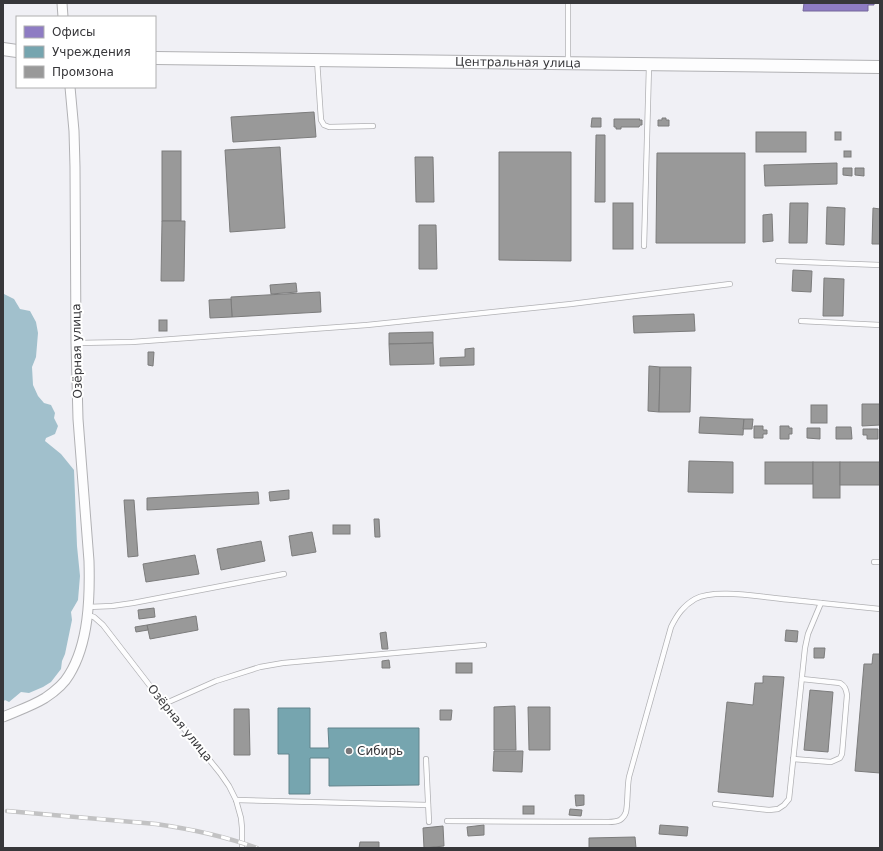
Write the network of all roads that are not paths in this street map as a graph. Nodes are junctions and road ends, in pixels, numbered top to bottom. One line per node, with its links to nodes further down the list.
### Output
1 (62, 3): 3 (street)
2 (568, 3): 8 (lane)
3 (63, 16)
4 (3, 49): 5 (street)
5 (16, 51)
6 (156, 58): 7 (street, Центральная улица)
7 (317, 60): 8 (street, Центральная улица); 12 (lane)
8 (568, 63): 9 (street, Центральная улица)
9 (649, 64): 10 (street, Центральная улица); 13 (lane)
10 (880, 67)
11 (70, 88): 19 (street, Озёрная улица)
12 (373, 126)
13 (644, 246)
14 (778, 261): 15 (lane)
15 (880, 265)
16 (730, 284): 19 (lane)
17 (801, 321): 18 (lane)
18 (880, 325)
19 (76, 343): 25 (street, Озёрная улица)
20 (874, 562): 21 (lane)
21 (880, 562)
22 (284, 574): 25 (lane)
23 (821, 603): 24 (lane); 27 (lane); 35 (lane)
24 (880, 609)
25 (88, 611): 28 (lane, Озёрная улица); 29 (street, Озёрная улица)
26 (484, 645): 28 (lane)
27 (802, 679): 31 (lane); 31 (lane)
28 (164, 704): 32 (lane, Озёрная улица)
29 (3, 717)
30 (426, 759): 34 (lane)
31 (793, 759): 33 (lane)
32 (236, 800): 34 (lane); 37 (lane, Озёрная улица)
33 (715, 804)
34 (428, 805): 36 (lane)
35 (447, 820)
36 (429, 822)
37 (242, 848)

